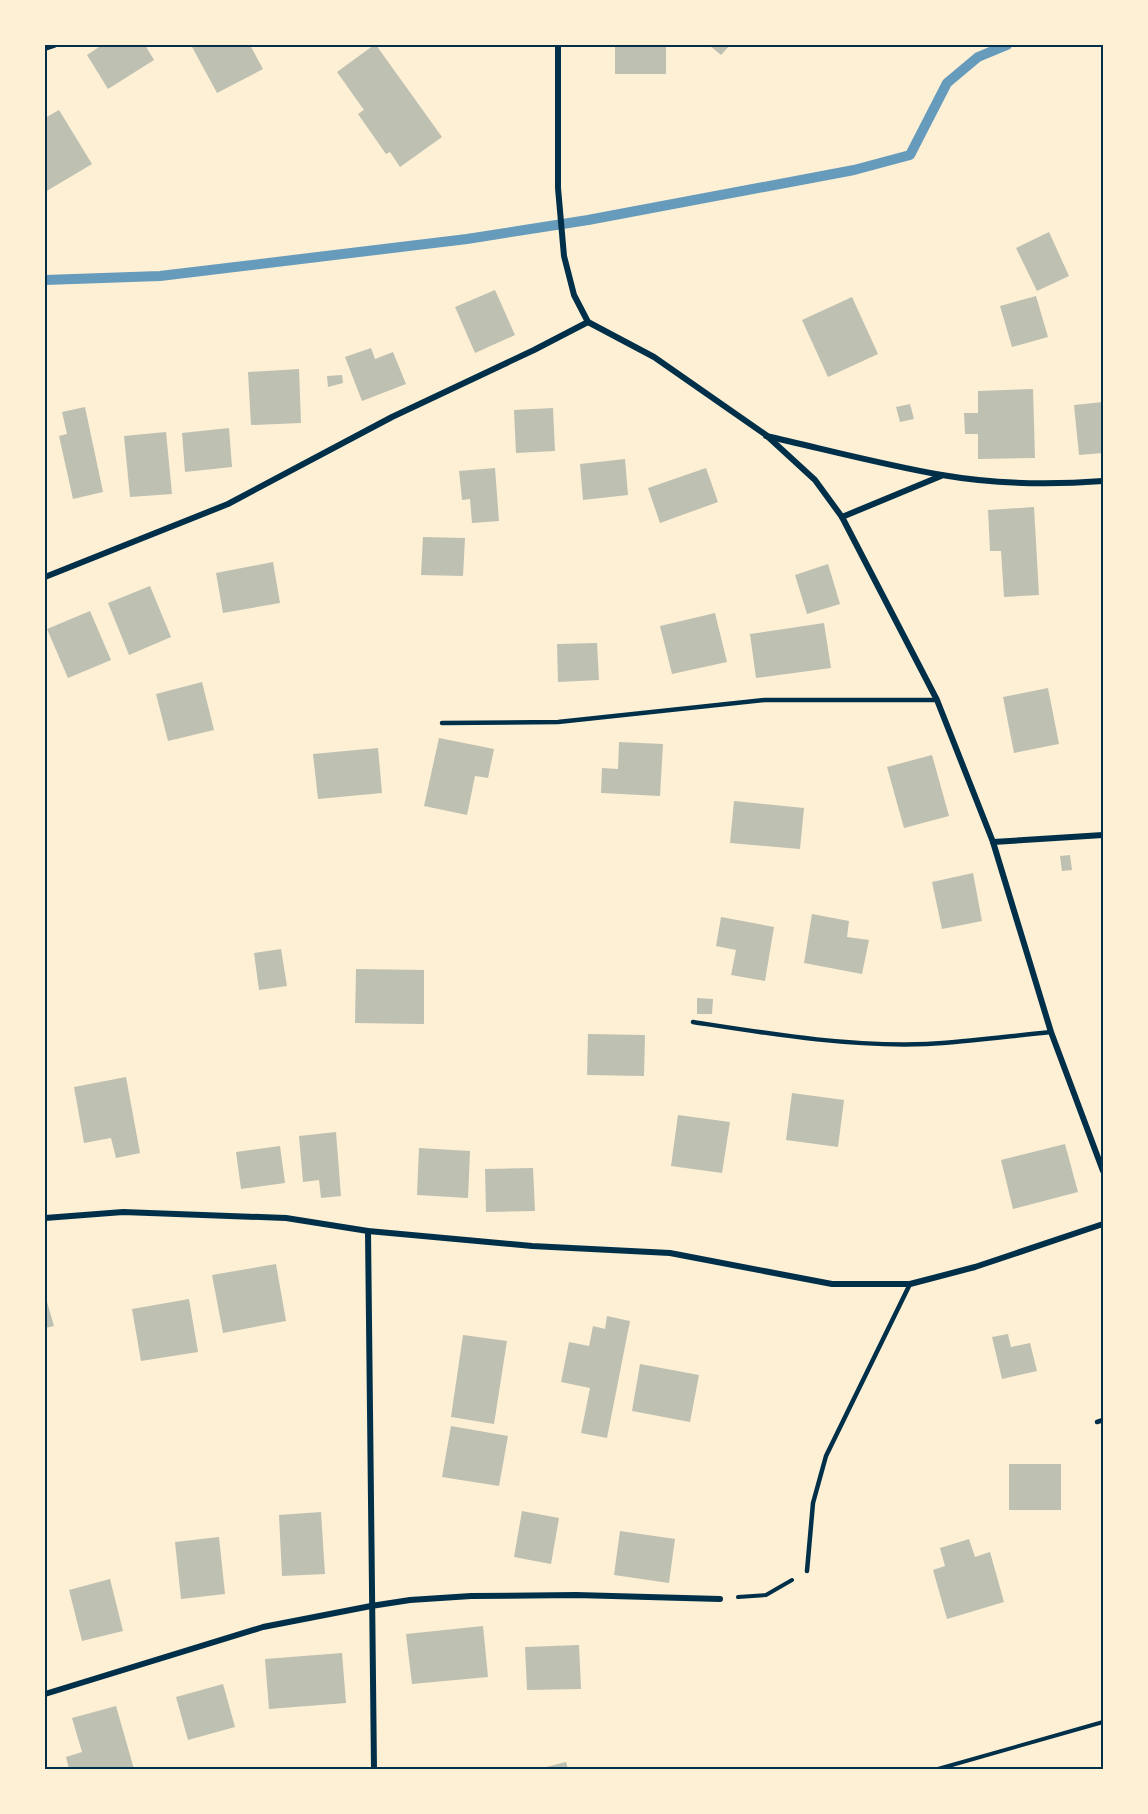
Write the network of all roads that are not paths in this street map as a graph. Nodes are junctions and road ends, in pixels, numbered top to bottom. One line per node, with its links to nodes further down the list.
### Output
1 (54, 45): 3 (street)
2 (558, 45): 4 (street)
3 (45, 48)
4 (588, 322): 5 (street); 9 (street)
5 (766, 435): 6 (street); 8 (street)
6 (943, 475): 7 (street); 8 (street)
7 (1103, 481)
8 (842, 517): 10 (street)
9 (45, 577)
10 (938, 700): 11 (lane); 13 (street)
11 (442, 723)
12 (1103, 835): 13 (street)
13 (993, 842): 15 (street)
14 (693, 1022): 15 (lane)
15 (1051, 1032): 16 (street)
16 (1103, 1171)
17 (45, 1218): 19 (street)
18 (1103, 1224): 20 (street)
19 (369, 1231): 20 (street); 23 (street)
20 (909, 1284): 21 (lane)
21 (807, 1570)
22 (720, 1599): 23 (street)
23 (371, 1606): 24 (street); 25 (street)
24 (45, 1694)
25 (374, 1769)

